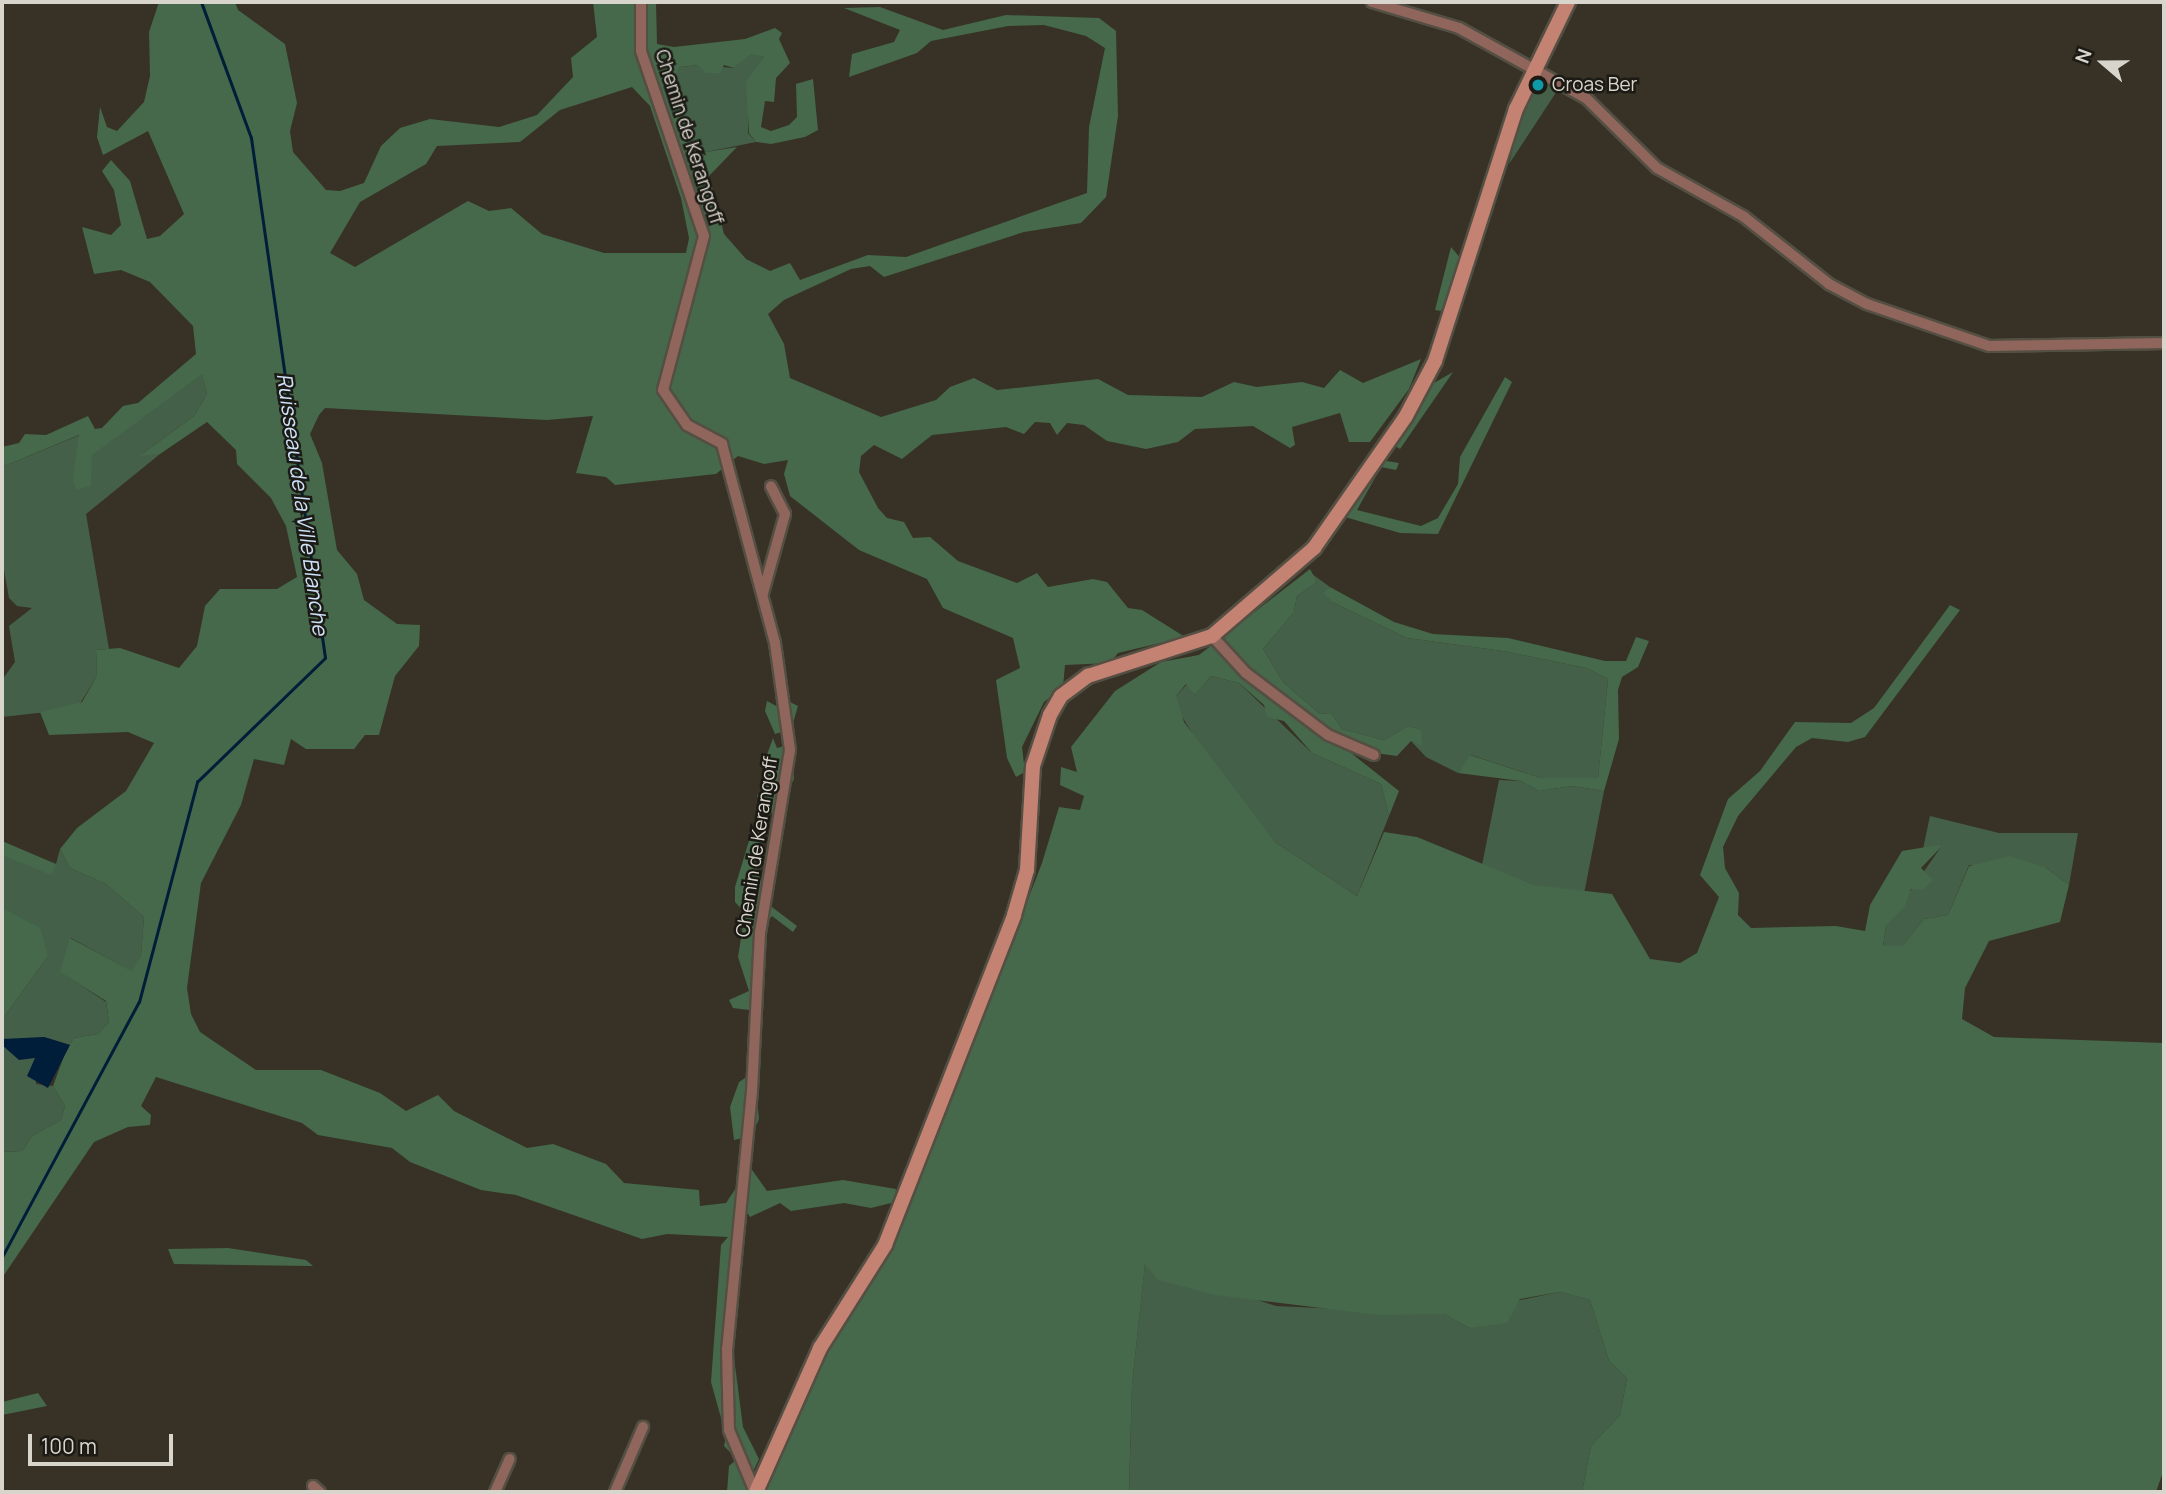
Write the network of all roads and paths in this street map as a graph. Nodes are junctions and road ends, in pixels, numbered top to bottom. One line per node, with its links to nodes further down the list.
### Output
1 (640, 2): 7 (street, Chemin de Kerangoff)
2 (1372, 2): 4 (street)
3 (1568, 2): 4 (street)
4 (1532, 70): 5 (street); 8 (street)
5 (2164, 343)
6 (771, 485): 7 (street)
7 (762, 594): 14 (street, Chemin de Kerangoff)
8 (1212, 636): 9 (street); 14 (street)
9 (1374, 755)
10 (643, 1427): 13 (street)
11 (510, 1459): 12 (street)
12 (495, 1492)
13 (615, 1492)
14 (755, 1492)

